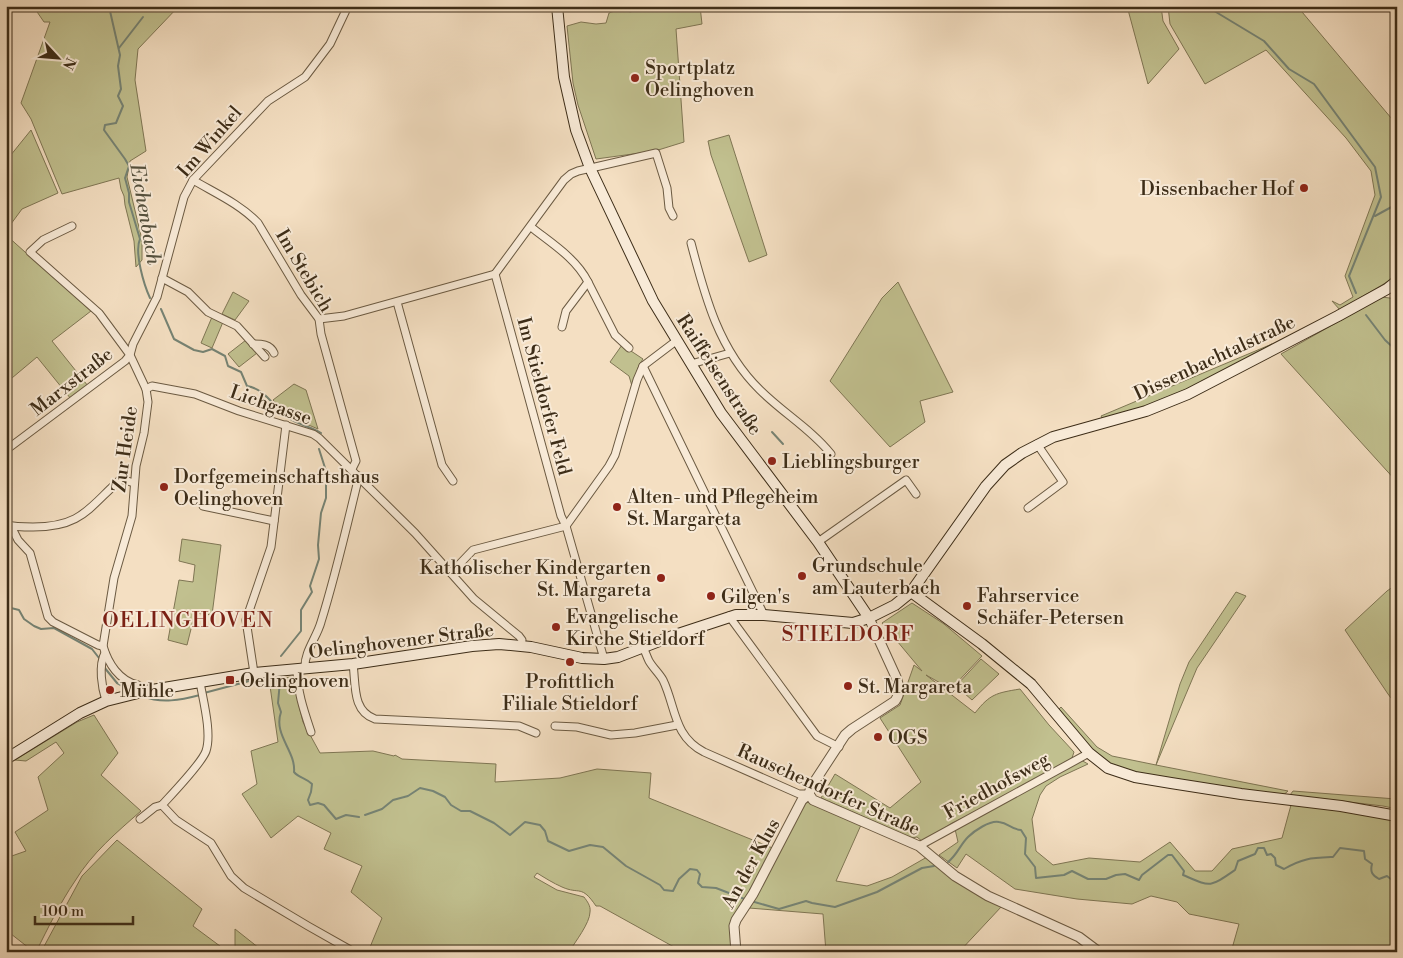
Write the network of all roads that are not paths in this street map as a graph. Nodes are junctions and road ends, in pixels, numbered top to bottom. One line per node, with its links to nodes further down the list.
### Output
1 (348, 6): 4 (street, Im Winkel)
2 (557, 6): 3 (main road, Raiffeisenstraße)
3 (590, 168): 5 (street); 7 (street); 16 (main road, Raiffeisenstraße)
4 (193, 180): 10 (street, Im Winkel); 14 (street, Im Stebich)
5 (673, 216)
6 (72, 226): 21 (street, Zur Heide)
7 (531, 226): 9 (street); 12 (street)
8 (690, 243): 20 (street)
9 (495, 274): 13 (street); 39 (street, Im Stieldorfer Feld)
10 (162, 278): 17 (street); 21 (street, Im Winkel)
11 (1397, 281): 27 (main road, Dissenbachtalstraße)
12 (588, 282): 15 (street); 18 (street)
13 (397, 302): 14 (street); 32 (street)
14 (319, 319): 30 (street, Im Stebich)
15 (562, 327)
16 (676, 341): 23 (main road, Raiffeisenstraße); 24 (street)
17 (253, 344): 19 (street); 22 (street)
18 (629, 348)
19 (274, 353)
20 (730, 353): 23 (street); 29 (street)
21 (130, 354): 25 (street, Zur Heide); 28 (street, Marxstraße)
22 (265, 357)
23 (691, 364): 40 (main road, Raiffeisenstraße)
24 (643, 366): 39 (street); 43 (street)
25 (146, 389): 26 (street, Lichgasse); 33 (street, Zur Heide)
26 (286, 425): 30 (street, Lichgasse); 37 (street)
27 (1037, 444): 36 (street); 42 (main road, Dissenbachtalstraße)
28 (6, 450)
29 (831, 454)
30 (352, 469): 31 (street, Lichgasse)
31 (359, 476): 41 (street, Lichgasse); 51 (street)
32 (453, 481)
33 (134, 482): 38 (street); 48 (street, Zur Heide)
34 (916, 494): 40 (street)
35 (203, 506): 37 (street)
36 (1028, 508)
37 (274, 521): 52 (street)
38 (9, 526): 48 (street)
39 (566, 526): 41 (street); 49 (street, Im Stieldorfer Feld)
40 (818, 542): 45 (main road, Raiffeisenstraße)
41 (451, 573): 46 (street, Lichgasse)
42 (911, 592): 45 (main road, Oelinghovener Straße); 61 (main road)
43 (764, 615): 44 (main road, Oelinghovener Straße); 45 (main road, Oelinghovener Straße)
44 (729, 616): 47 (main road, Oelinghovener Straße); 60 (street)
45 (869, 618): 60 (street, An der Klus)
46 (521, 646): 49 (main road, Oelinghovener Straße); 50 (main road, Oelinghovener Straße)
47 (643, 647): 49 (main road, Oelinghovener Straße); 56 (street, Rauschendorfer Straße)
48 (104, 652): 54 (street); 55 (street, Zur Heide)
49 (604, 659)
50 (354, 664): 51 (main road, Oelinghovener Straße); 59 (street)
51 (301, 669): 52 (main road, Oelinghovener Straße); 58 (street)
52 (254, 673): 53 (main road, Oelinghovener Straße)
53 (201, 685): 54 (main road, Oelinghovener Straße); 64 (street)
54 (142, 688): 55 (main road, Oelinghovener Straße)
55 (106, 702): 62 (main road, Oelinghovener Straße)
56 (678, 724): 57 (street); 63 (street, Rauschendorfer Straße)
57 (555, 726)
58 (311, 732)
59 (536, 733)
60 (839, 747): 63 (street, An der Klus)
61 (1089, 753): 65 (main road); 67 (street, Friedhofsweg)
62 (6, 759)
63 (809, 794): 67 (street, Rauschendorfer Straße); 69 (street, An der Klus)
64 (162, 805): 66 (street); 68 (street)
65 (1397, 816)
66 (140, 819)
67 (919, 846): 70 (street, Rauschendorfer Straße)
68 (354, 952)
69 (736, 952)
70 (1098, 952)

